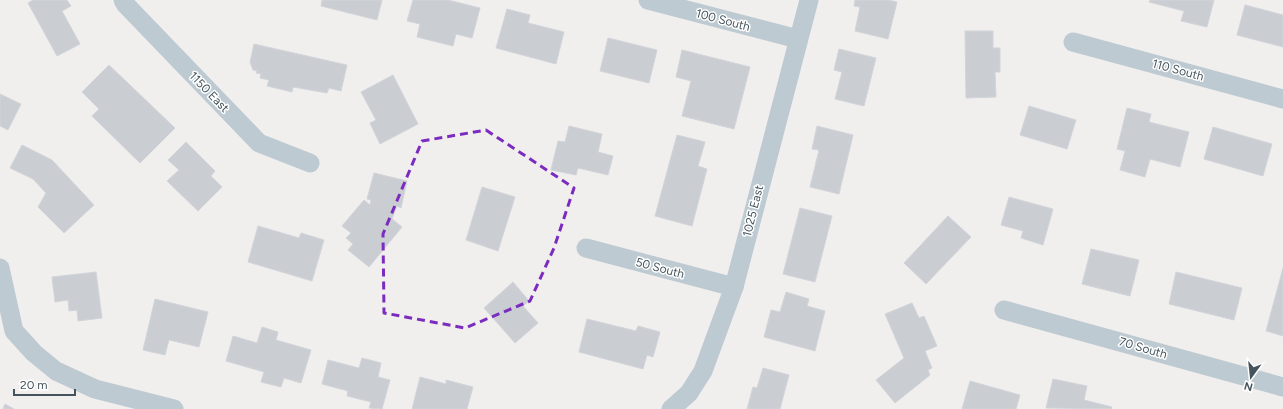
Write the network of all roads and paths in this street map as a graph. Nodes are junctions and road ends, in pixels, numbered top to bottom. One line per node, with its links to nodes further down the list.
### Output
1 (123, 0): 7 (street, 1150 East)
2 (648, 0): 4 (street, 100 South)
3 (809, 0): 4 (street, 1025 East)
4 (798, 39): 10 (street, 1025 East)
5 (1073, 42): 6 (street, 110 South)
6 (1283, 99)
7 (310, 163)
8 (586, 248): 10 (street, 50 South)
9 (0, 268): 13 (street)
10 (734, 287): 14 (street, 1025 East)
11 (1004, 310): 12 (street, 70 South)
12 (1283, 387)
13 (174, 409)
14 (671, 409)

